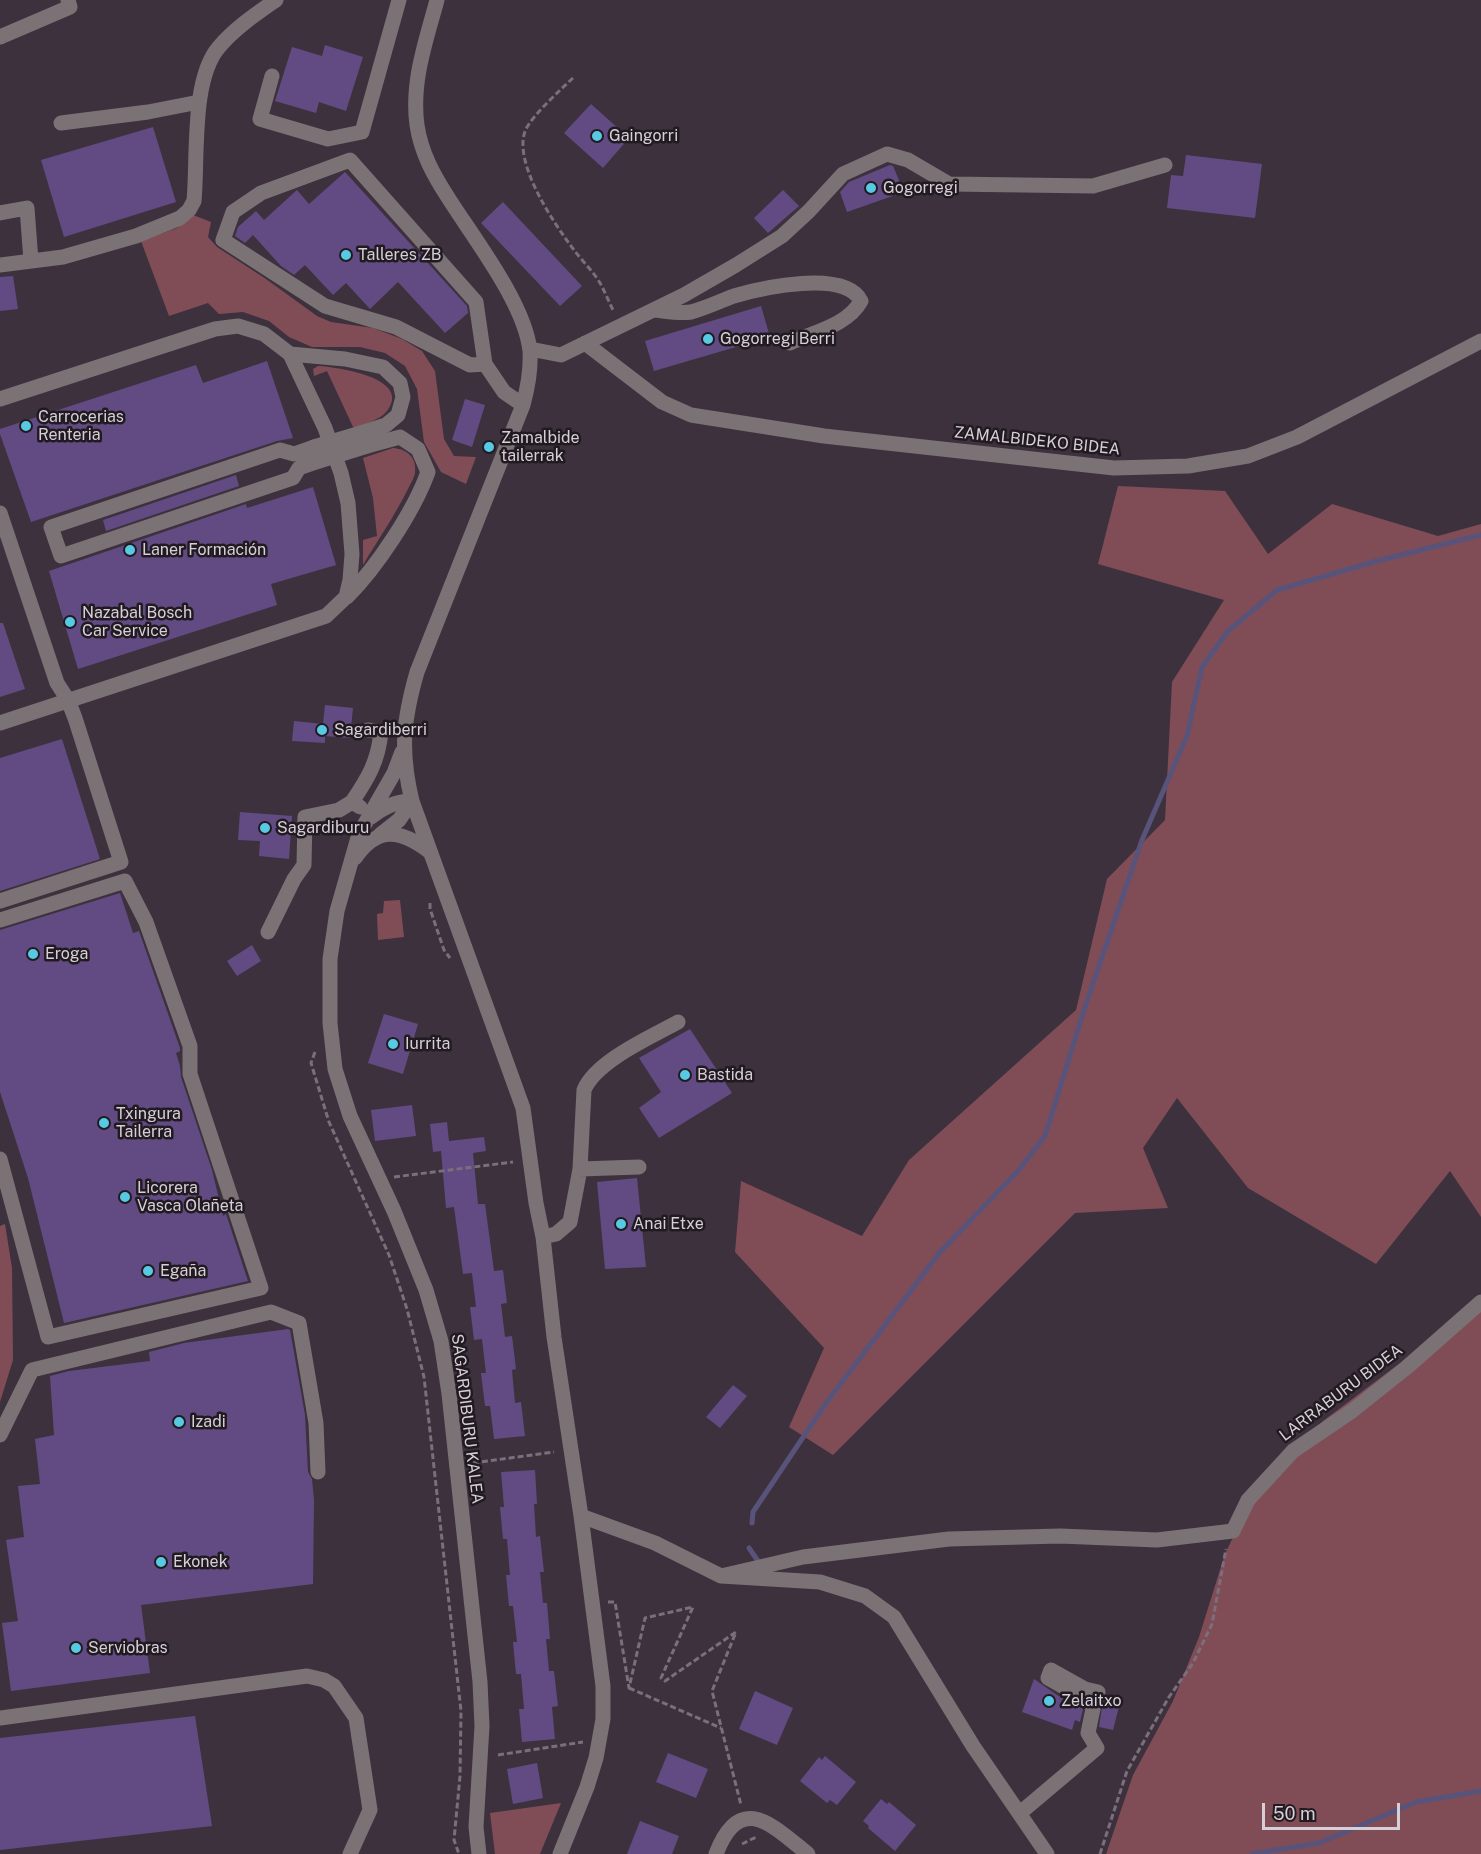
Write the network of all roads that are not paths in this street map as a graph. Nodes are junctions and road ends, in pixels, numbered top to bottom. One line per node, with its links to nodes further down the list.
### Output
1 (68, 0): 5 (street)
2 (276, 0): 7 (street)
3 (399, 0): 6 (street)
4 (437, 0): 17 (street)
5 (0, 37)
6 (272, 76)
7 (199, 102): 8 (street); 11 (street)
8 (61, 123)
9 (1165, 165): 13 (street)
10 (0, 213): 11 (street)
11 (31, 261): 12 (street)
12 (0, 265)
13 (654, 310): 15 (street); 16 (street)
14 (1481, 341): 16 (street, ZAMALBIDEKO BIDEA)
15 (790, 343)
16 (585, 344): 17 (street)
17 (530, 349): 21 (street)
18 (290, 354): 20 (street); 22 (street); 25 (street)
19 (485, 364): 19 (street); 21 (street)
20 (0, 399)
21 (523, 405): 29 (street)
22 (364, 439): 23 (street, bridge); 25 (street)
23 (297, 461): 23 (street)
24 (0, 513): 26 (street)
25 (346, 597): 26 (street)
26 (68, 700): 27 (street); 36 (street)
27 (0, 723)
28 (368, 730): 31 (street)
29 (404, 750): 30 (street); 32 (street, SAGARDIBURU KALEA)
30 (412, 801): 32 (street, SAGARDIBURU KALEA); 33 (street, SAGARDIBURU KALEA); 34 (street)
31 (352, 802): 32 (street); 38 (street)
32 (367, 819): 35 (street, SAGARDIBURU KALEA)
33 (375, 838): 34 (street); 35 (street, SAGARDIBURU KALEA)
34 (430, 852): 44 (street)
35 (350, 865): 54 (street, SAGARDIBURU KALEA)
36 (0, 901)
37 (0, 920): 43 (street)
38 (268, 932)
39 (678, 1022): 42 (street)
40 (0, 1159): 43 (street)
41 (639, 1167): 42 (street)
42 (580, 1169): 44 (street)
43 (4, 1186)
44 (543, 1236): 48 (street)
45 (1481, 1302): 49 (street, LARRABURU BIDEA)
46 (0, 1435): 47 (street)
47 (318, 1472)
48 (581, 1516): 49 (street); 55 (street)
49 (721, 1576): 52 (street)
50 (1098, 1692): 52 (street)
51 (0, 1718): 53 (street)
52 (1020, 1813): 58 (street)
53 (350, 1854)
54 (479, 1854)
55 (560, 1854)
56 (716, 1854): 57 (street)
57 (808, 1854)
58 (1047, 1854)

